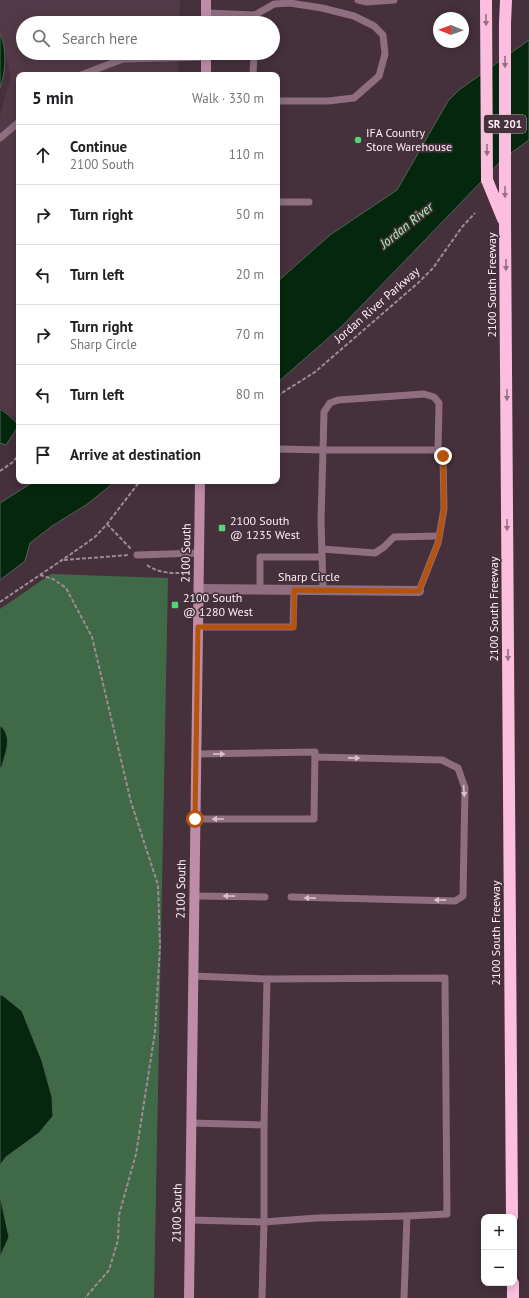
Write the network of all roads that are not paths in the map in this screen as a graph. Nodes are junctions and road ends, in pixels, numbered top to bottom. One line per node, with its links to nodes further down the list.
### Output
1 (206, 0): 7 (street)
2 (358, 0): 3 (lane)
3 (394, 0)
4 (486, 0): 20 (highway, one-way to 20, bridge)
5 (506, 0): 20 (highway, 2100 South Freeway / SR 201, one-way to 20, bridge)
6 (255, 15): 8 (lane); 15 (lane)
7 (206, 16)
8 (239, 16)
9 (120, 60): 12 (lane)
10 (206, 60): 13 (street)
11 (254, 60): 14 (lane)
12 (89, 72)
13 (206, 72)
14 (253, 72)
15 (280, 101)
16 (16, 125): 17 (lane)
17 (0, 138)
18 (280, 202): 19 (lane)
19 (308, 202)
20 (505, 226): 46 (highway, 2100 South Freeway / SR 201, one-way to 46)
21 (280, 449): 22 (lane)
22 (323, 450): 23 (lane); 23 (lane); 26 (lane)
23 (438, 450): 25 (lane)
24 (200, 484): 27 (street, 2100 South)
25 (439, 536): 26 (lane); 34 (lane)
26 (322, 550): 29 (lane)
27 (199, 553): 28 (lane); 30 (street, 2100 South)
28 (137, 555)
29 (322, 557): 31 (lane); 33 (lane)
30 (198, 589): 31 (street, Sharp Circle); 35 (street, 2100 South)
31 (260, 589): 32 (street, Sharp Circle)
32 (294, 590): 33 (street, Sharp Circle); 35 (lane)
33 (323, 590): 34 (street, Sharp Circle)
34 (419, 591)
35 (198, 627): 36 (street, 2100 South)
36 (196, 754): 37 (lane, one-way to 37); 38 (street, 2100 South)
37 (315, 757): 38 (lane, one-way to 38); 41 (lane, one-way to 41)
38 (195, 819): 39 (street, 2100 South)
39 (194, 896): 40 (lane, one-way to 39); 42 (street, 2100 South)
40 (265, 897)
41 (290, 897)
42 (193, 976): 43 (lane); 44 (street, 2100 South)
43 (268, 979): 45 (lane); 47 (lane)
44 (191, 1123): 45 (lane); 48 (street, 2100 South)
45 (264, 1125): 49 (lane)
46 (512, 1214)
47 (407, 1216): 49 (lane); 53 (lane)
48 (190, 1220): 49 (lane); 51 (street, 2100 South)
49 (264, 1222): 52 (lane)
50 (513, 1286): 54 (highway)
51 (189, 1298)
52 (262, 1298)
53 (404, 1298)
54 (513, 1298)

